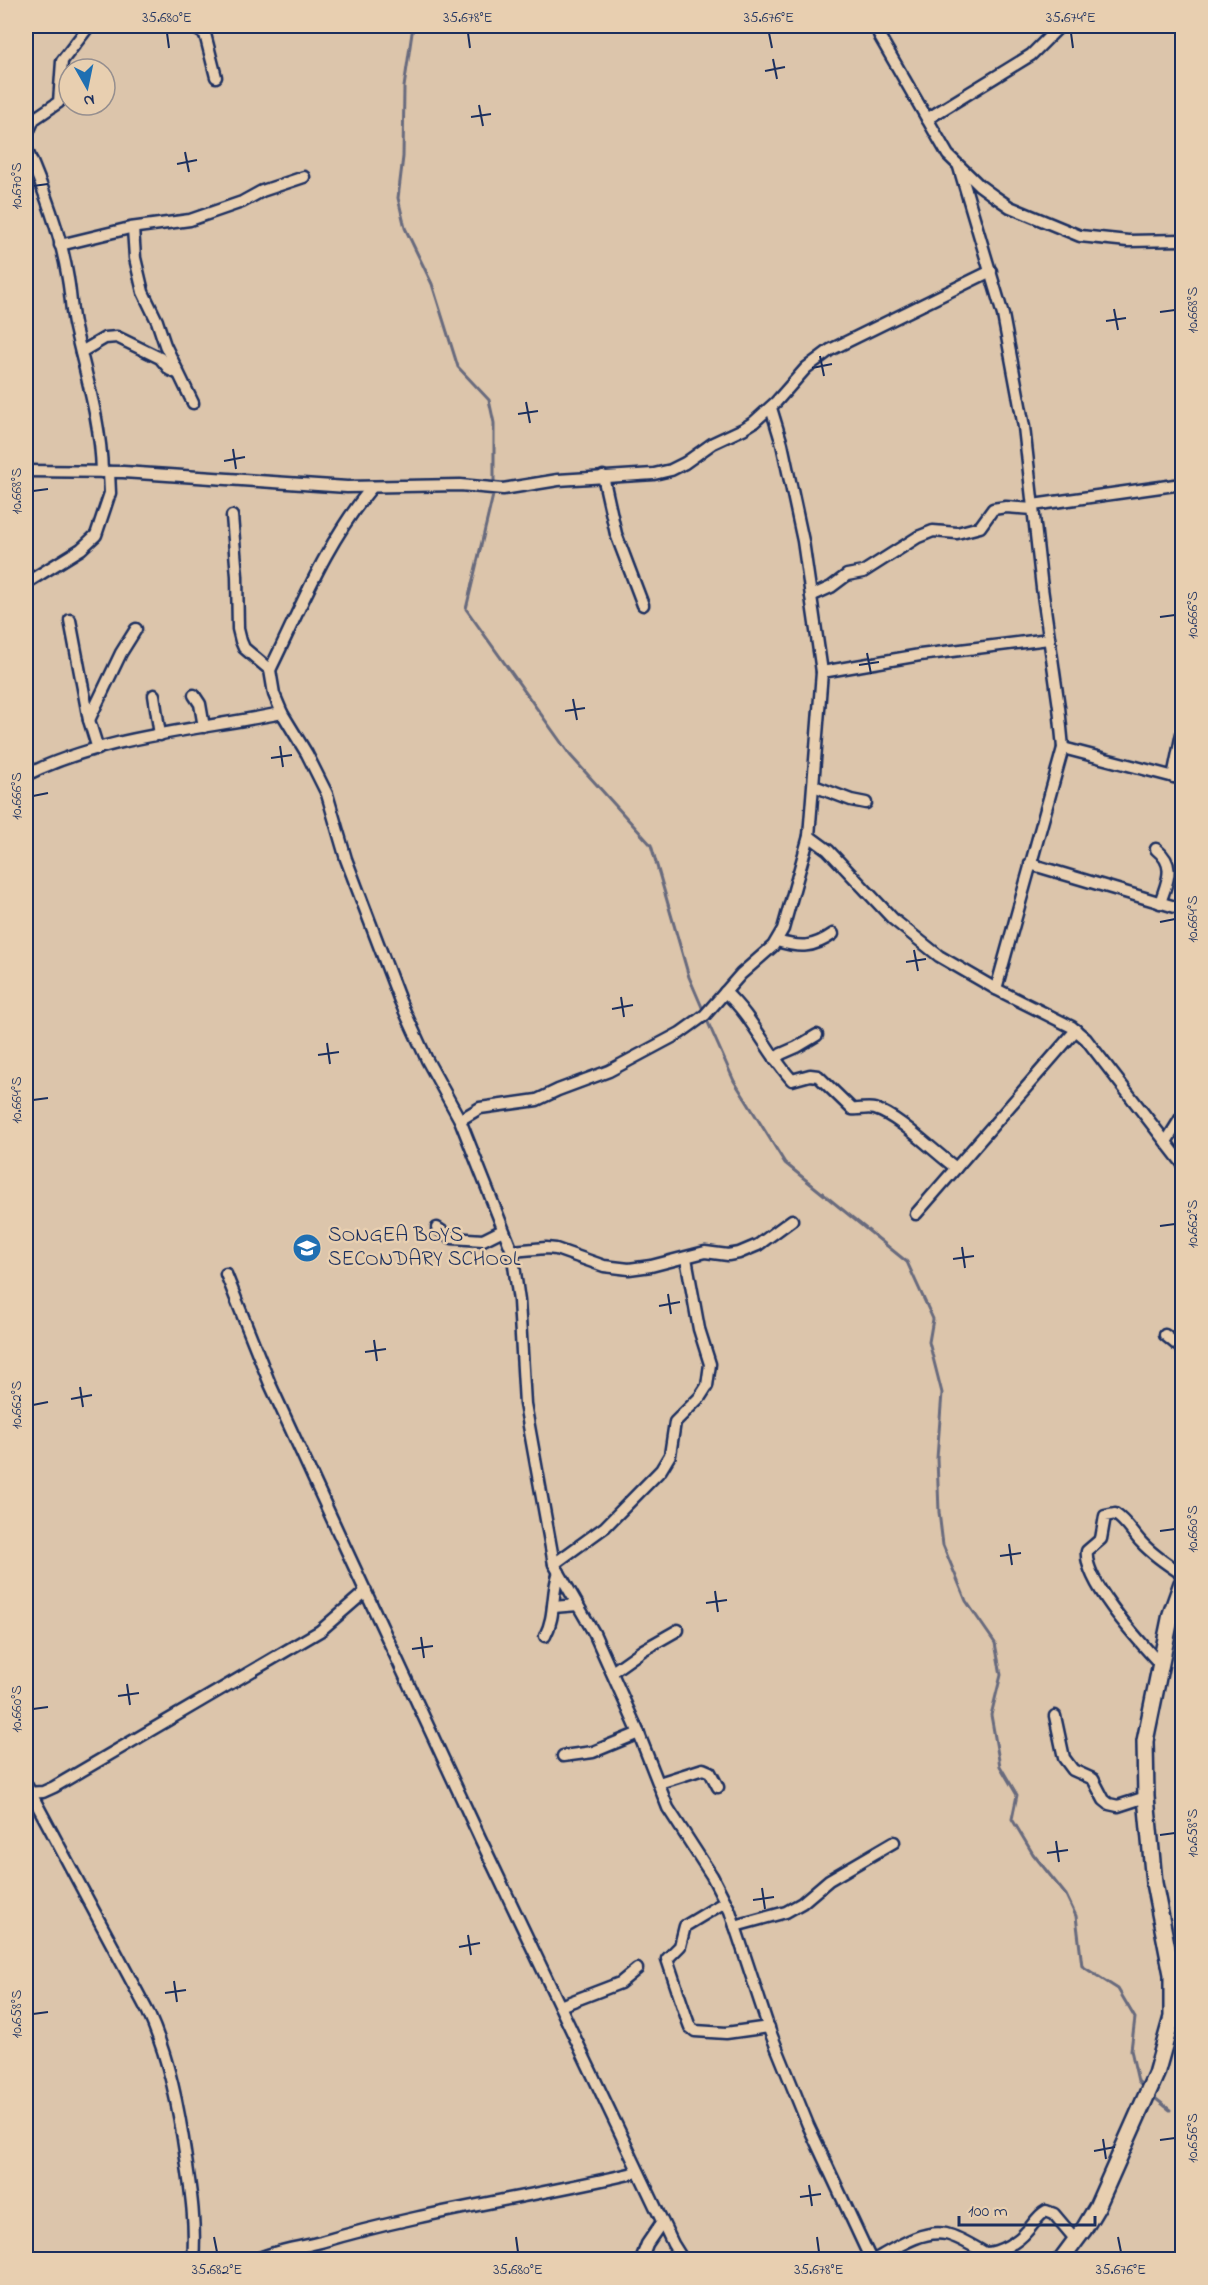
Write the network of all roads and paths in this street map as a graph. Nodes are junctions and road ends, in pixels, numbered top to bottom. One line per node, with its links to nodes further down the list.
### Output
1 (89, 26): 7 (street)
2 (191, 26): 5 (street)
3 (876, 26): 6 (street)
4 (1061, 26): 6 (street)
5 (216, 77)
6 (927, 119): 9 (street)
7 (26, 137)
8 (26, 148): 13 (street)
9 (959, 167): 12 (street); 14 (street)
10 (304, 177): 11 (street)
11 (133, 228): 13 (street); 16 (street)
12 (1182, 240)
13 (60, 245): 15 (street)
14 (991, 270): 18 (street); 24 (street)
15 (81, 352): 16 (street); 20 (street)
16 (180, 374): 17 (street)
17 (193, 403)
18 (771, 408): 21 (street); 27 (street)
19 (26, 471): 20 (street)
20 (105, 472): 23 (street); 26 (street)
21 (603, 476): 23 (street); 28 (street)
22 (1182, 484): 24 (street)
23 (372, 487): 32 (street)
24 (1033, 507): 27 (street); 31 (street)
25 (232, 516): 32 (street)
26 (26, 584)
27 (811, 596): 33 (street)
28 (643, 605)
29 (70, 620): 37 (street)
30 (136, 629): 37 (street)
31 (1049, 639): 33 (street); 41 (street)
32 (270, 670): 36 (street)
33 (822, 672): 45 (street)
34 (194, 694): 38 (street)
35 (154, 695): 40 (street)
36 (282, 713): 38 (street); 60 (street)
37 (89, 720): 42 (street)
38 (204, 727): 40 (street)
39 (1182, 733): 44 (street)
40 (160, 735): 42 (street)
41 (1063, 748): 44 (street); 49 (street)
42 (98, 749): 43 (street)
43 (26, 775)
44 (1178, 778)
45 (814, 786): 46 (street); 47 (street)
46 (866, 803)
47 (809, 836): 53 (street); 54 (street)
48 (1156, 849): 50 (street)
49 (1030, 864): 50 (street); 54 (street)
50 (1160, 903): 51 (street)
51 (1182, 909)
52 (833, 934): 53 (street)
53 (777, 941): 55 (street)
54 (996, 989): 56 (street)
55 (725, 992): 58 (street); 60 (street)
56 (1076, 1030): 61 (street); 63 (street)
57 (817, 1035): 58 (street)
58 (775, 1059): 63 (street)
59 (1182, 1116): 61 (street)
60 (460, 1120): 67 (street)
61 (1166, 1142): 62 (street)
62 (1182, 1163)
63 (957, 1168): 64 (street)
64 (916, 1214)
65 (792, 1220): 69 (street)
66 (438, 1228): 67 (street)
67 (503, 1230): 68 (street)
68 (512, 1251): 69 (street); 73 (street)
69 (686, 1258): 73 (street)
70 (226, 1274): 76 (street)
71 (1165, 1335): 72 (street)
72 (1182, 1349)
73 (556, 1568): 77 (street); 78 (street)
74 (1182, 1574): 81 (street)
75 (1182, 1583): 81 (highway)
76 (366, 1591): 88 (street); 95 (street)
77 (578, 1605): 78 (street); 82 (street)
78 (554, 1607): 80 (street)
79 (678, 1630): 82 (street)
80 (545, 1636)
81 (1160, 1664): 89 (highway)
82 (612, 1672): 84 (street)
83 (1054, 1716): 89 (street)
84 (639, 1733): 85 (street); 86 (street)
85 (563, 1756)
86 (659, 1783): 87 (street); 91 (street)
87 (718, 1787)
88 (27, 1789): 100 (street)
89 (1146, 1797): 94 (highway)
90 (894, 1842): 92 (street)
91 (725, 1902): 92 (street); 96 (street)
92 (735, 1926): 96 (street)
93 (637, 1970): 95 (street)
94 (1177, 1980): 99 (highway)
95 (560, 2006): 97 (street)
96 (769, 2027): 104 (street)
97 (638, 2172): 98 (street); 101 (street)
98 (662, 2222): 102 (street); 103 (street)
99 (1076, 2240): 104 (street); 105 (highway)
100 (194, 2259)
101 (255, 2259)
102 (641, 2259)
103 (683, 2259)
104 (872, 2259)
105 (1061, 2259)

